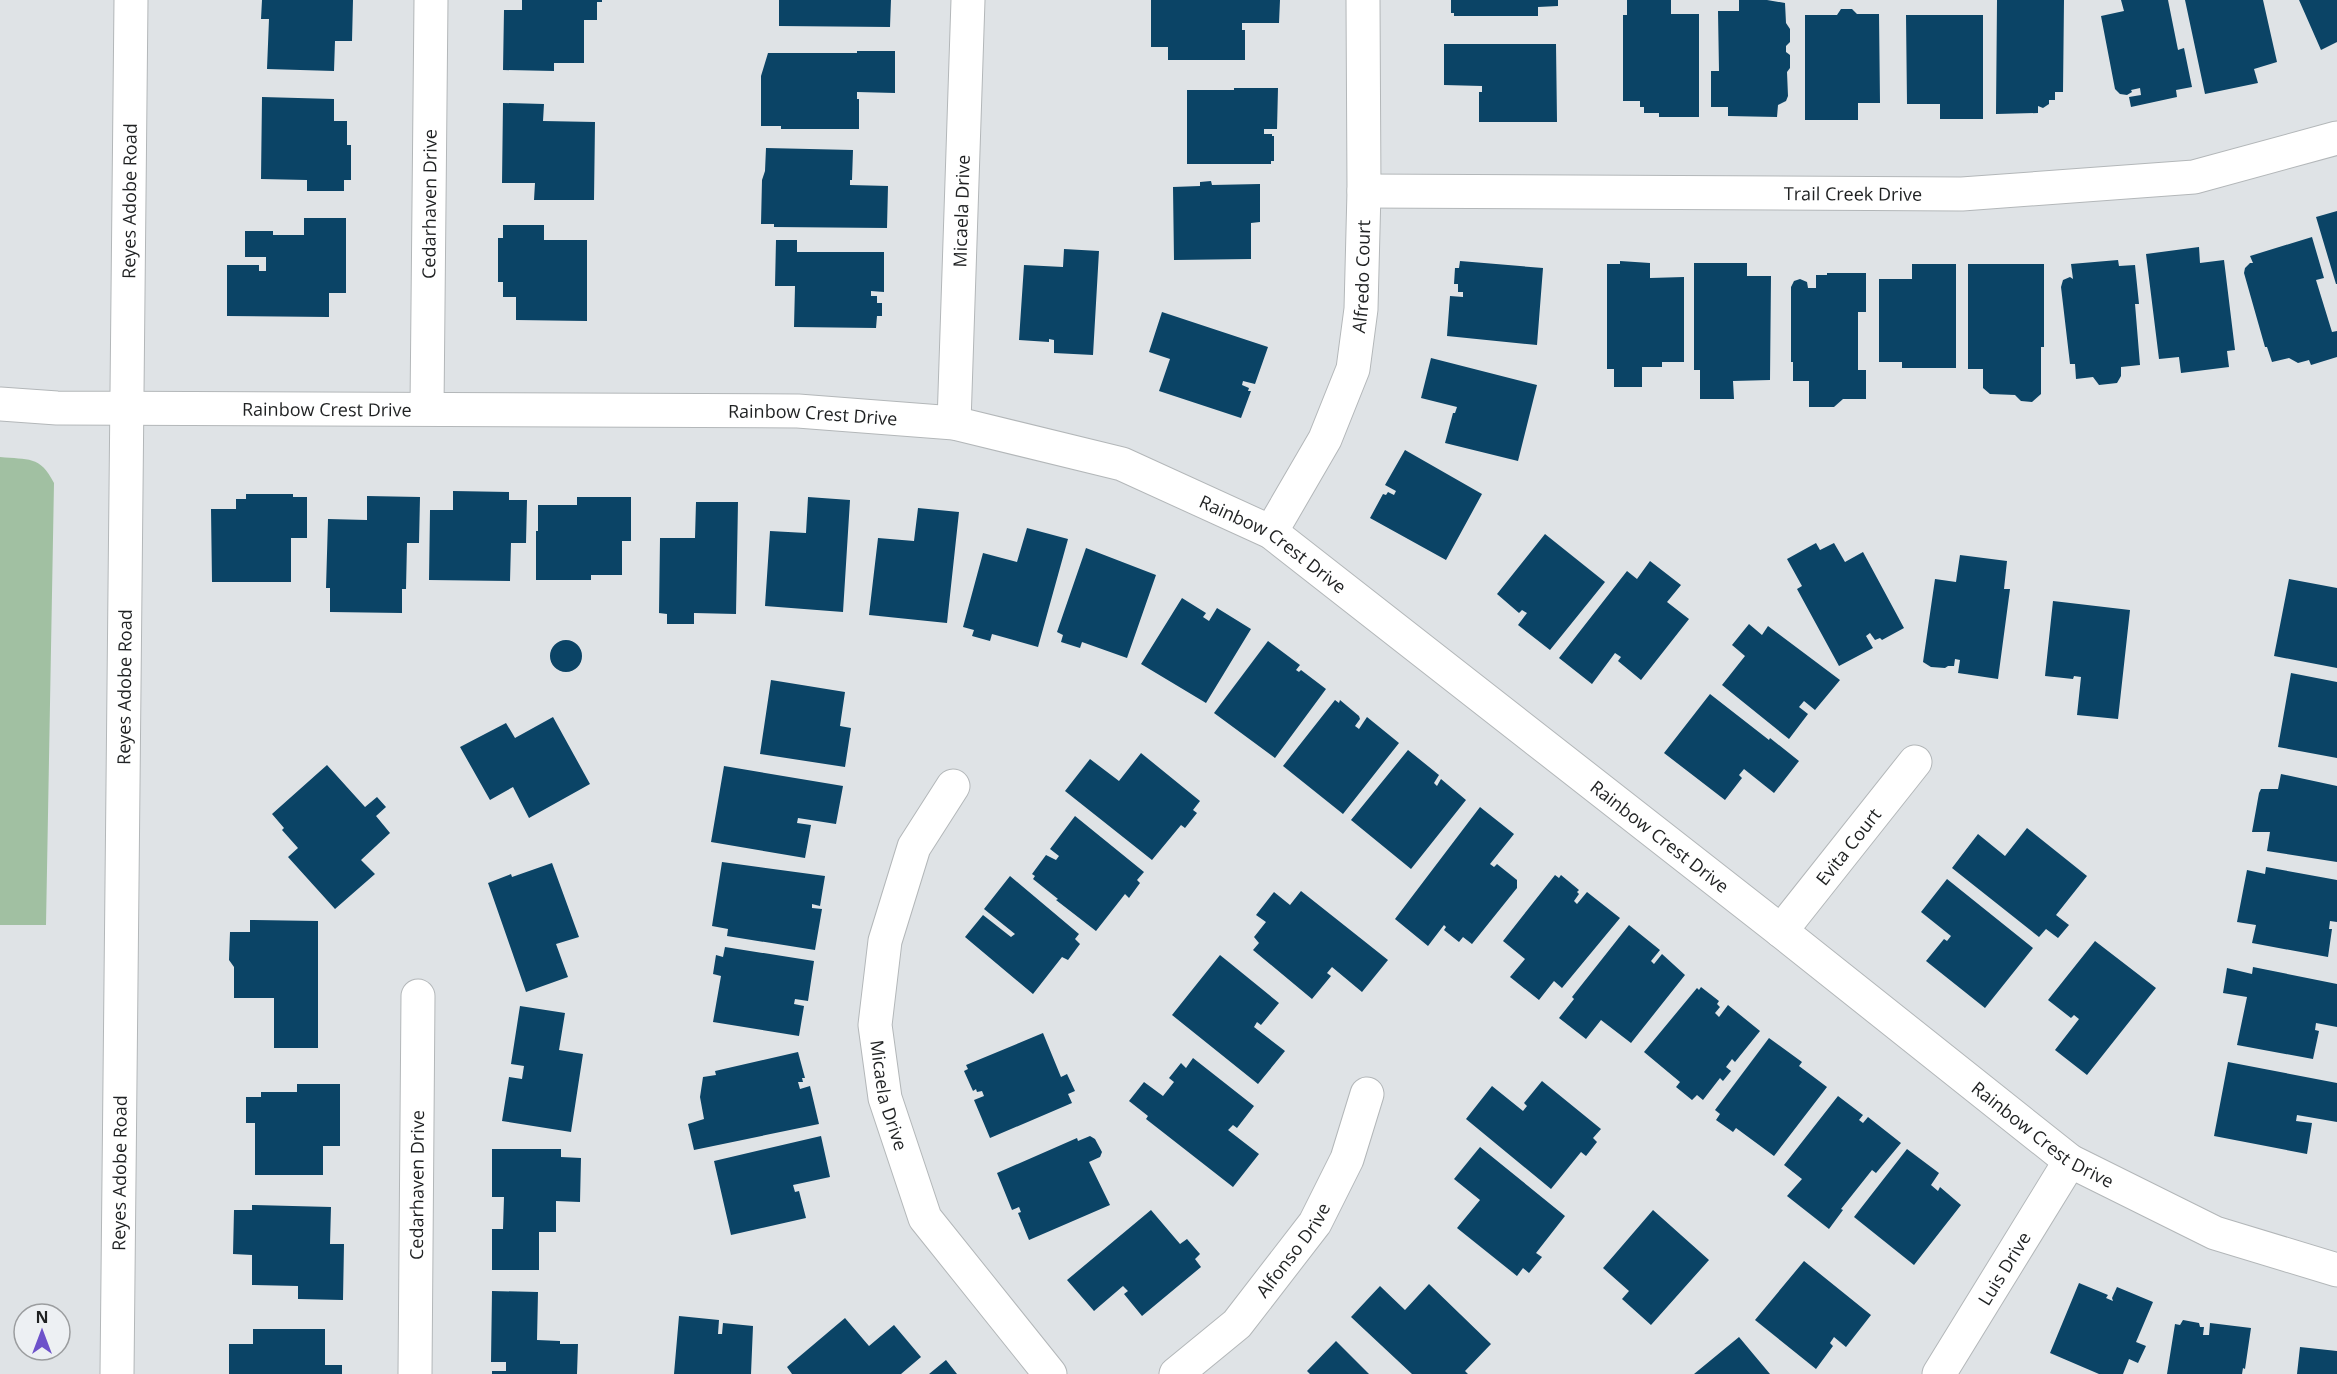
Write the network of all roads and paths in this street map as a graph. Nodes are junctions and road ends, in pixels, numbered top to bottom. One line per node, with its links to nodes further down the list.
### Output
1 (131, 0): 8 (street, Reyes Adobe Road)
2 (431, 0): 9 (street, Cedarhaven Drive)
3 (968, 0): 10 (street, Micaela Drive)
4 (1363, 0): 6 (street, Alfredo Court)
5 (2337, 138): 6 (street, Trail Creek Drive)
6 (1364, 191): 11 (street, Alfredo Court)
7 (0, 404): 8 (street, Rainbow Crest Drive)
8 (128, 408): 9 (street, Rainbow Crest Drive); 19 (street, Reyes Adobe Road)
9 (427, 408): 10 (street, Rainbow Crest Drive)
10 (954, 423): 11 (street, Rainbow Crest Drive)
11 (1271, 532): 14 (street, Rainbow Crest Drive)
12 (1915, 762): 14 (street, Evita Court)
13 (953, 786): 21 (street, Micaela Drive)
14 (1781, 931): 17 (street, Rainbow Crest Drive)
15 (418, 996): 20 (street, Cedarhaven Drive)
16 (1367, 1094): 22 (street, Alfonso Drive)
17 (2070, 1161): 18 (street, Rainbow Crest Drive); 23 (street, Luis Drive)
18 (2337, 1270)
19 (117, 1374)
20 (415, 1374)
21 (1050, 1374)
22 (1176, 1374)
23 (1939, 1374)

